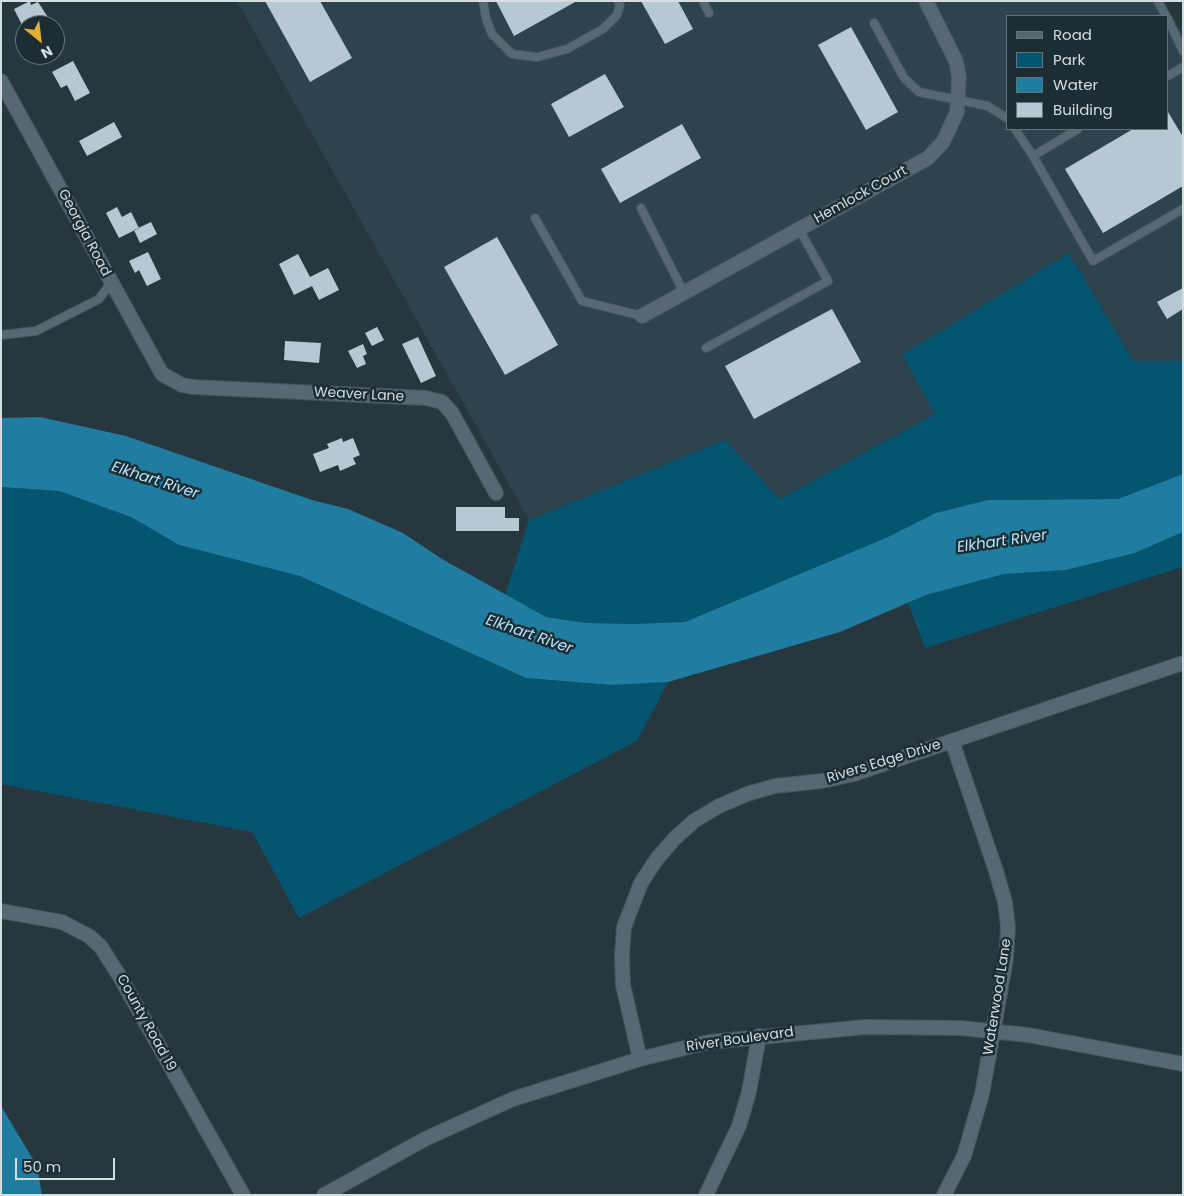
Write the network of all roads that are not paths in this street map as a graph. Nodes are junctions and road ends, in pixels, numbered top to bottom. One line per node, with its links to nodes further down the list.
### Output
1 (484, 1): 2 (lane)
2 (618, 1)
3 (703, 1): 6 (lane)
4 (926, 1): 14 (street, Hemlock Court)
5 (1158, 1): 7 (lane)
6 (709, 13)
7 (1165, 15)
8 (1169, 22): 10 (lane)
9 (874, 23): 14 (lane)
10 (1183, 51)
11 (1183, 67): 12 (lane)
12 (1169, 75)
13 (1, 80): 23 (street, Georgia Road)
14 (959, 98): 15 (lane); 22 (street, Hemlock Court)
15 (1006, 118)
16 (1016, 130): 18 (lane)
17 (1076, 130): 18 (lane)
18 (1033, 156): 20 (lane)
19 (641, 208): 24 (lane)
20 (1183, 209)
21 (535, 218): 25 (lane)
22 (799, 229): 24 (street, Hemlock Court); 27 (lane)
23 (111, 283): 26 (lane); 28 (street, Georgia Road)
24 (684, 293): 25 (street, Hemlock Court)
25 (642, 316)
26 (1, 335)
27 (706, 348)
28 (172, 380): 29 (street, Weaver Lane)
29 (496, 493)
30 (1183, 663): 31 (street, Rivers Edge Drive)
31 (952, 741): 33 (street, Waterwood Lane); 35 (street, Rivers Edge Drive)
32 (1, 911): 37 (street, County Road 19)
33 (993, 1031): 34 (street, River Boulevard); 36 (street, River Boulevard); 40 (street, Waterwood Lane)
34 (758, 1036): 35 (street, River Boulevard); 39 (street)
35 (640, 1059): 38 (street, River Boulevard)
36 (1183, 1064)
37 (242, 1195)
38 (324, 1195)
39 (706, 1195)
40 (944, 1195)

